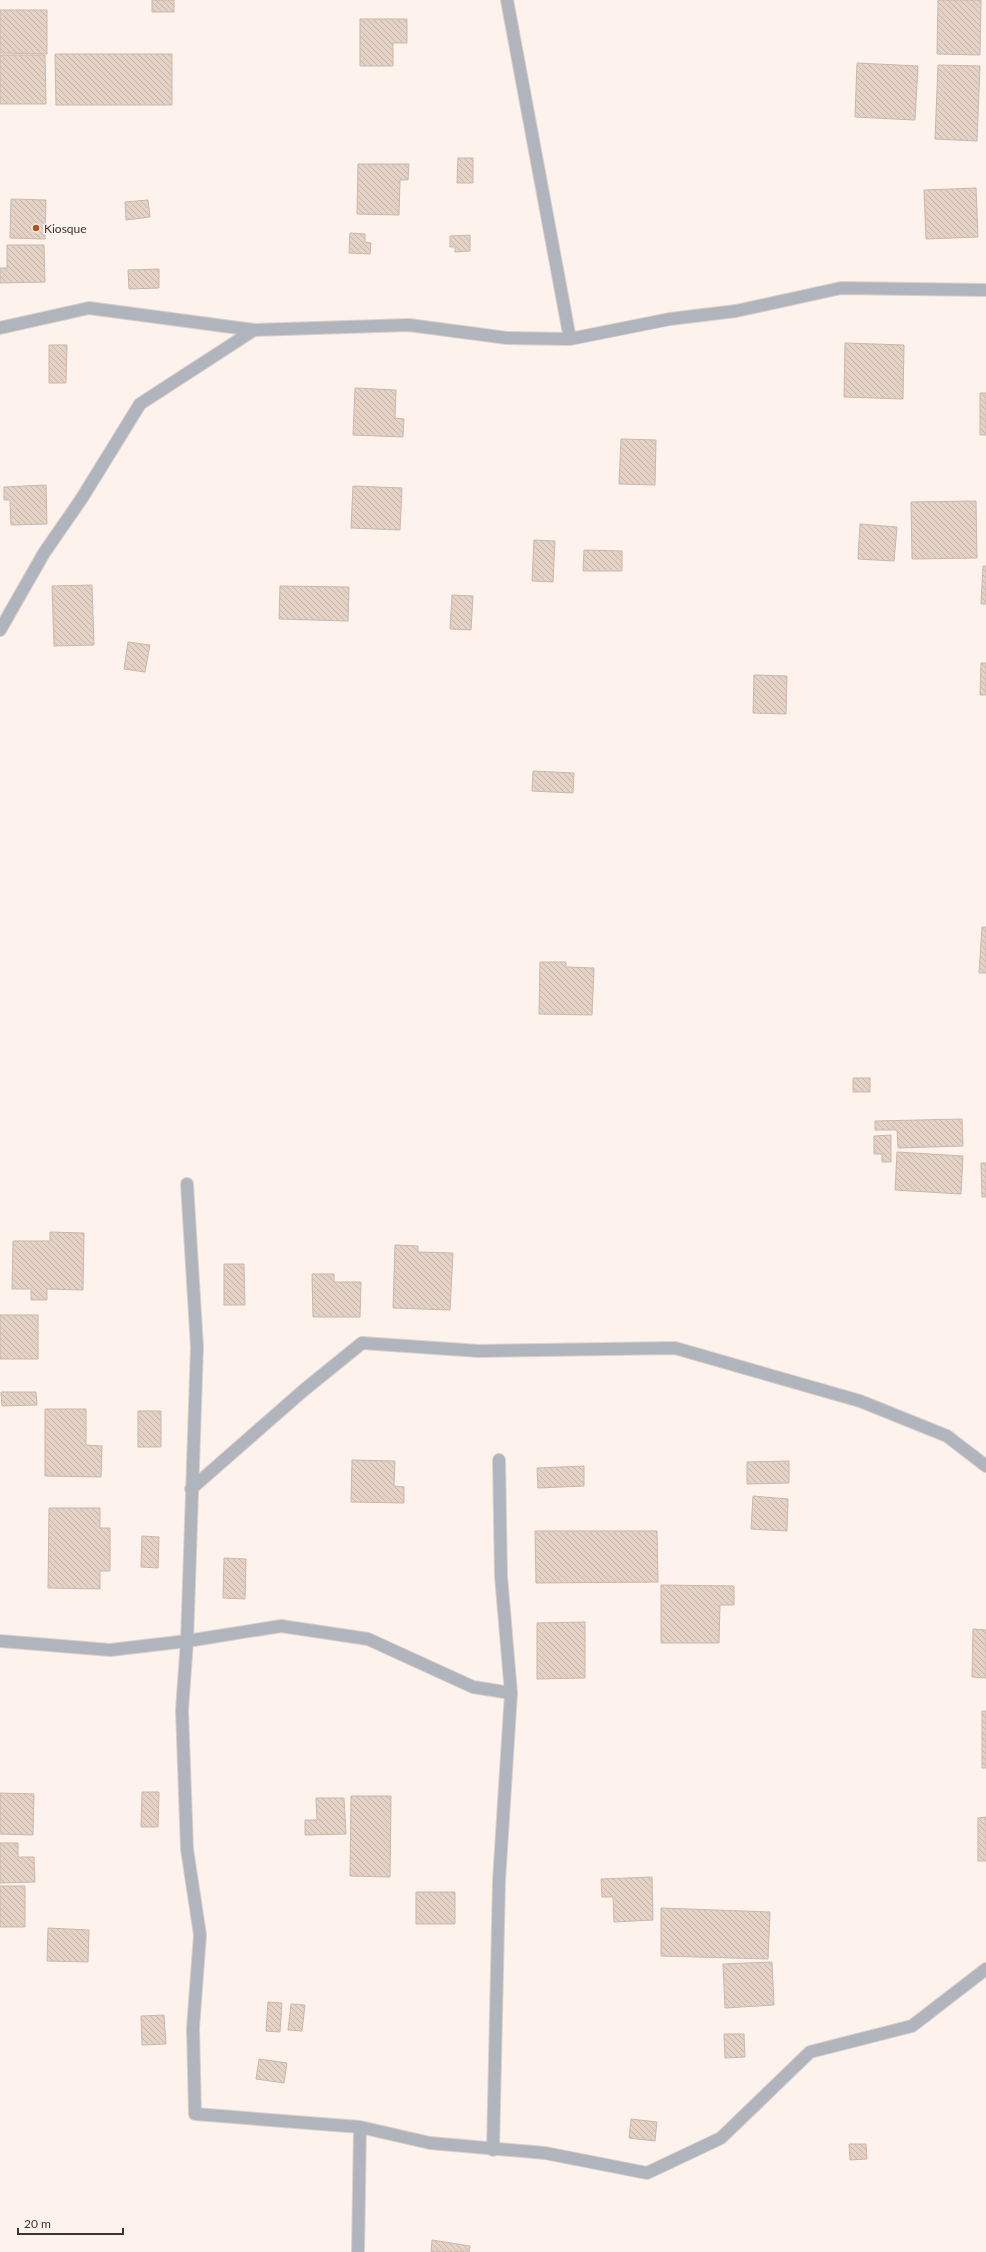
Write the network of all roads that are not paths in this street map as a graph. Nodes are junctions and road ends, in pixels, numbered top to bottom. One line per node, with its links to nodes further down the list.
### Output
1 (507, 0): 5 (street)
2 (986, 290): 5 (street)
3 (0, 328): 4 (street)
4 (254, 330): 5 (street); 6 (street)
5 (570, 339)
6 (0, 630)
7 (188, 1184): 10 (street)
8 (499, 1460): 13 (street)
9 (986, 1466): 10 (street)
10 (191, 1489): 12 (street)
11 (0, 1641): 12 (street)
12 (187, 1641): 13 (street); 15 (street)
13 (511, 1693): 16 (street)
14 (986, 1969): 16 (street)
15 (360, 2127): 16 (street); 17 (street)
16 (492, 2150)
17 (358, 2252)

